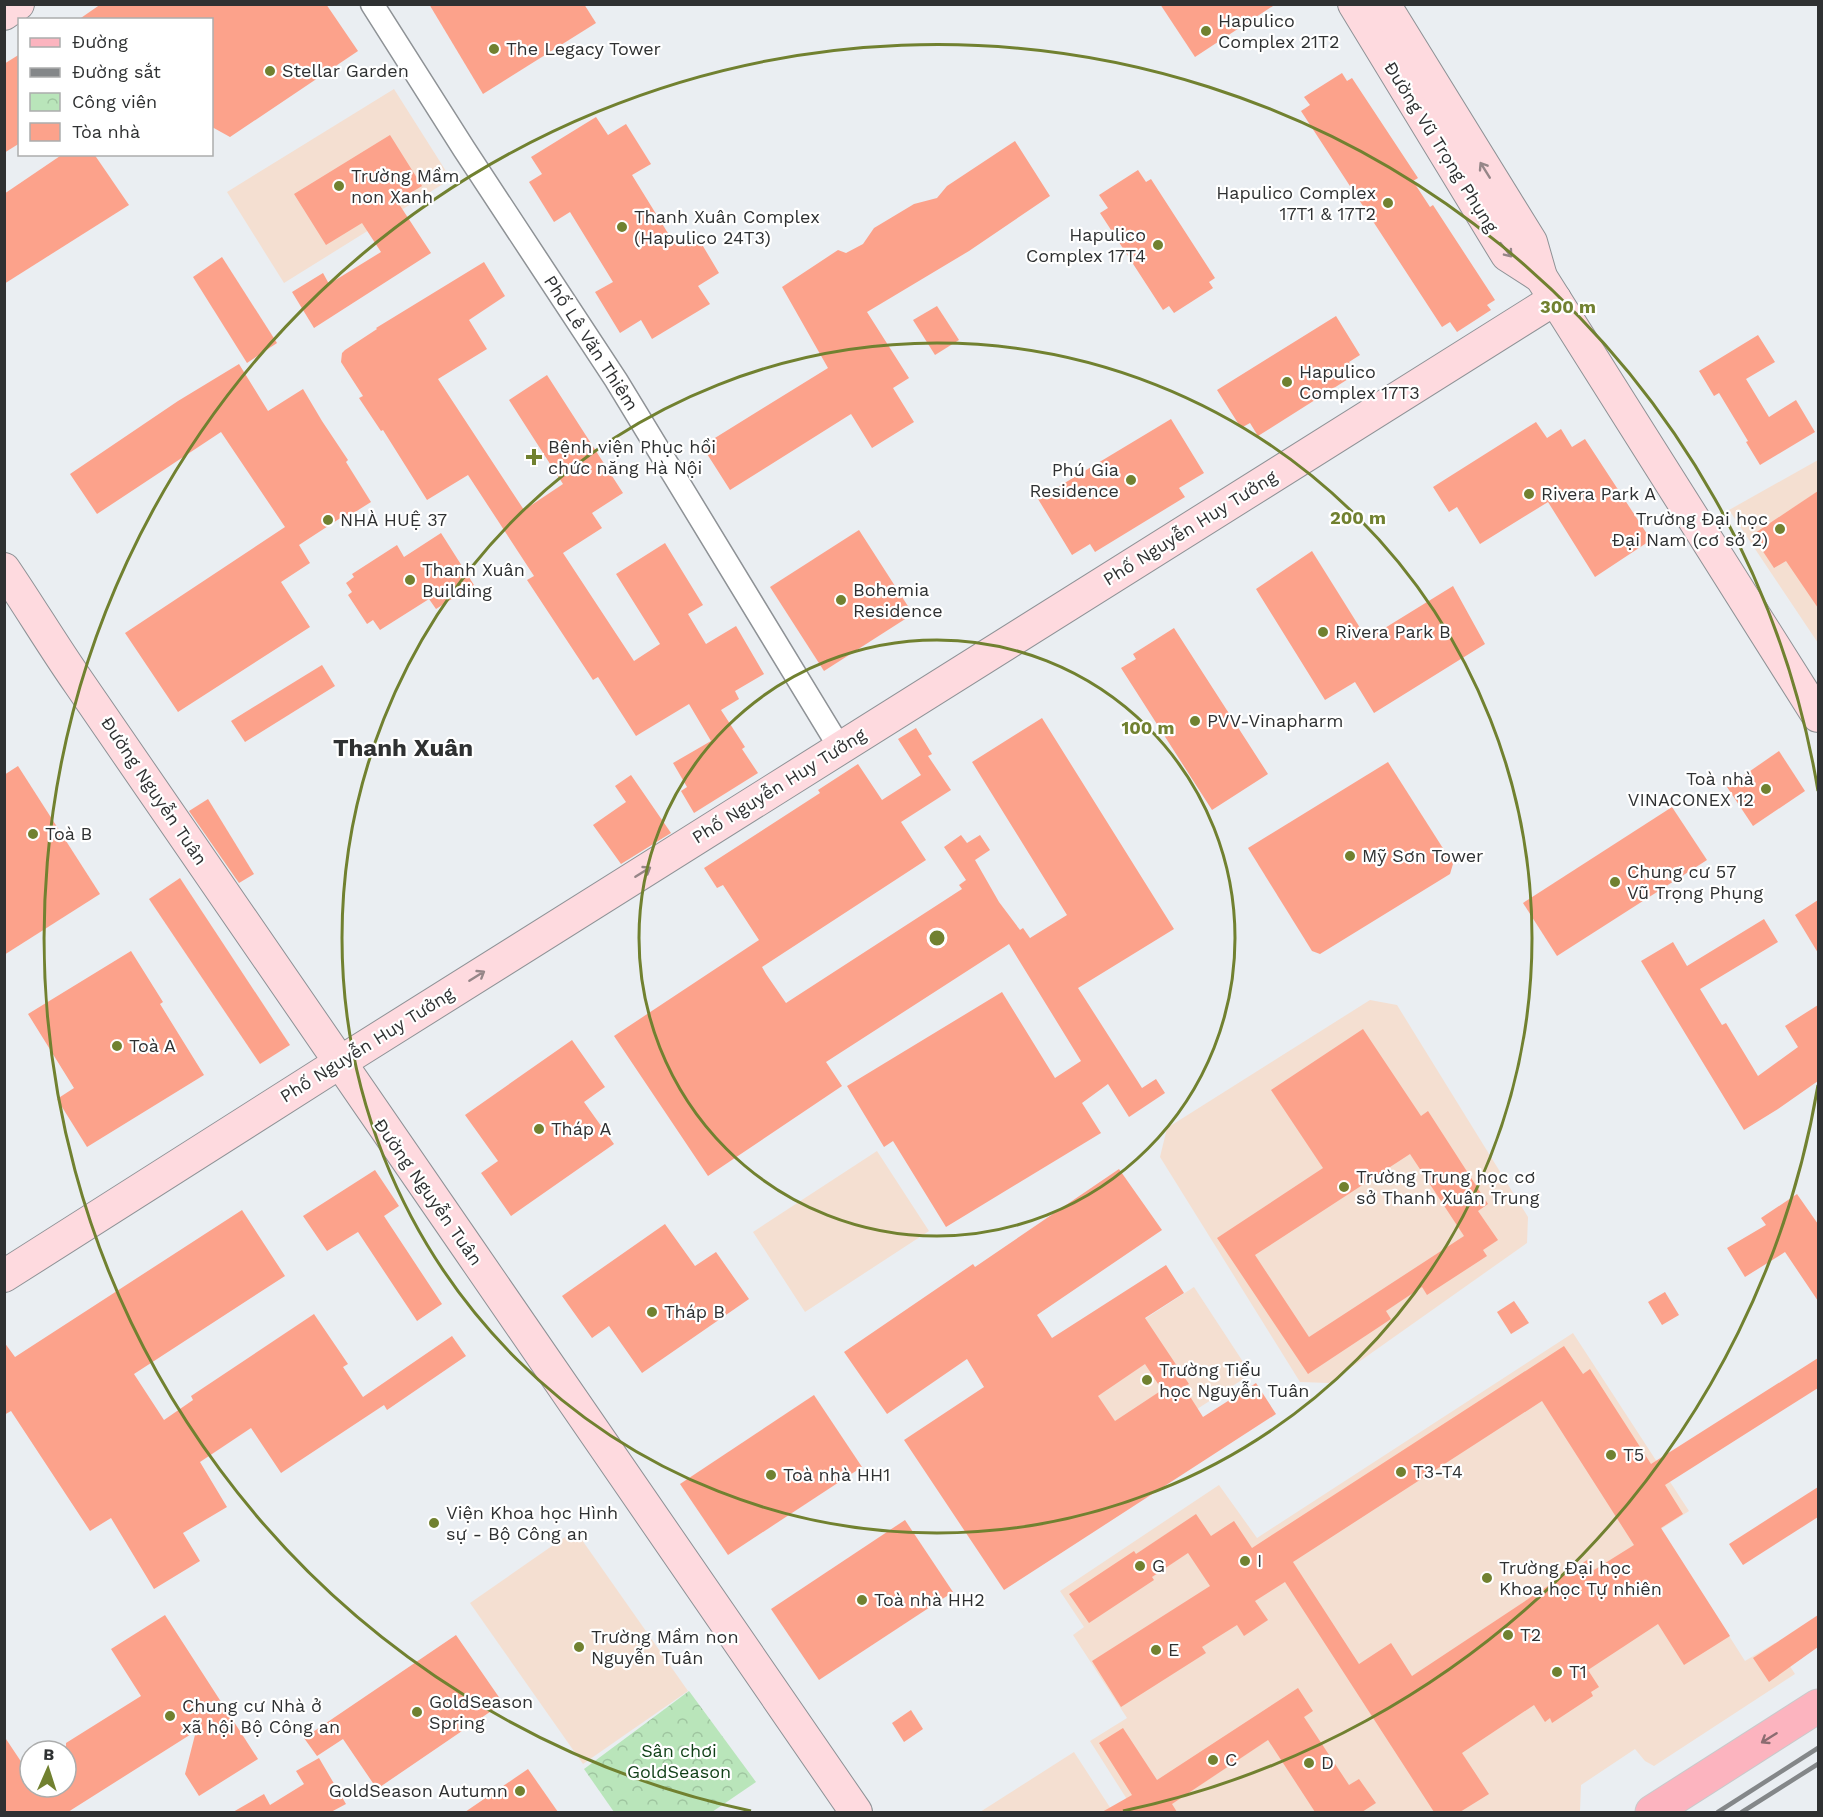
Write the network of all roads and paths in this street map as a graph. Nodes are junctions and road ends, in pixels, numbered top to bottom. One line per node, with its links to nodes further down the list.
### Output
1 (18, 4): 5 (street)
2 (372, 4): 9 (street, Phố Lê Văn Thiêm)
3 (1354, 4): 6 (street, Đường Vũ Trọng Phụng, one-way to 6)
4 (1384, 4): 6 (street, Đường Vũ Trọng Phụng, one-way to 4)
5 (4, 14)
6 (1548, 288): 8 (street, Đường Vũ Trọng Phụng); 9 (street, Phố Nguyễn Huy Tưởng)
7 (4, 569): 10 (street, Đường Nguyễn Tuân)
8 (1818, 716)
9 (840, 748): 10 (street, Phố Nguyễn Huy Tưởng, one-way to 9)
10 (339, 1063): 11 (street, Phố Nguyễn Huy Tưởng); 13 (street, Đường Nguyễn Tuân)
11 (4, 1276)
12 (1818, 1706): 14 (main road, one-way to 14)
13 (856, 1812)
14 (1652, 1812)

